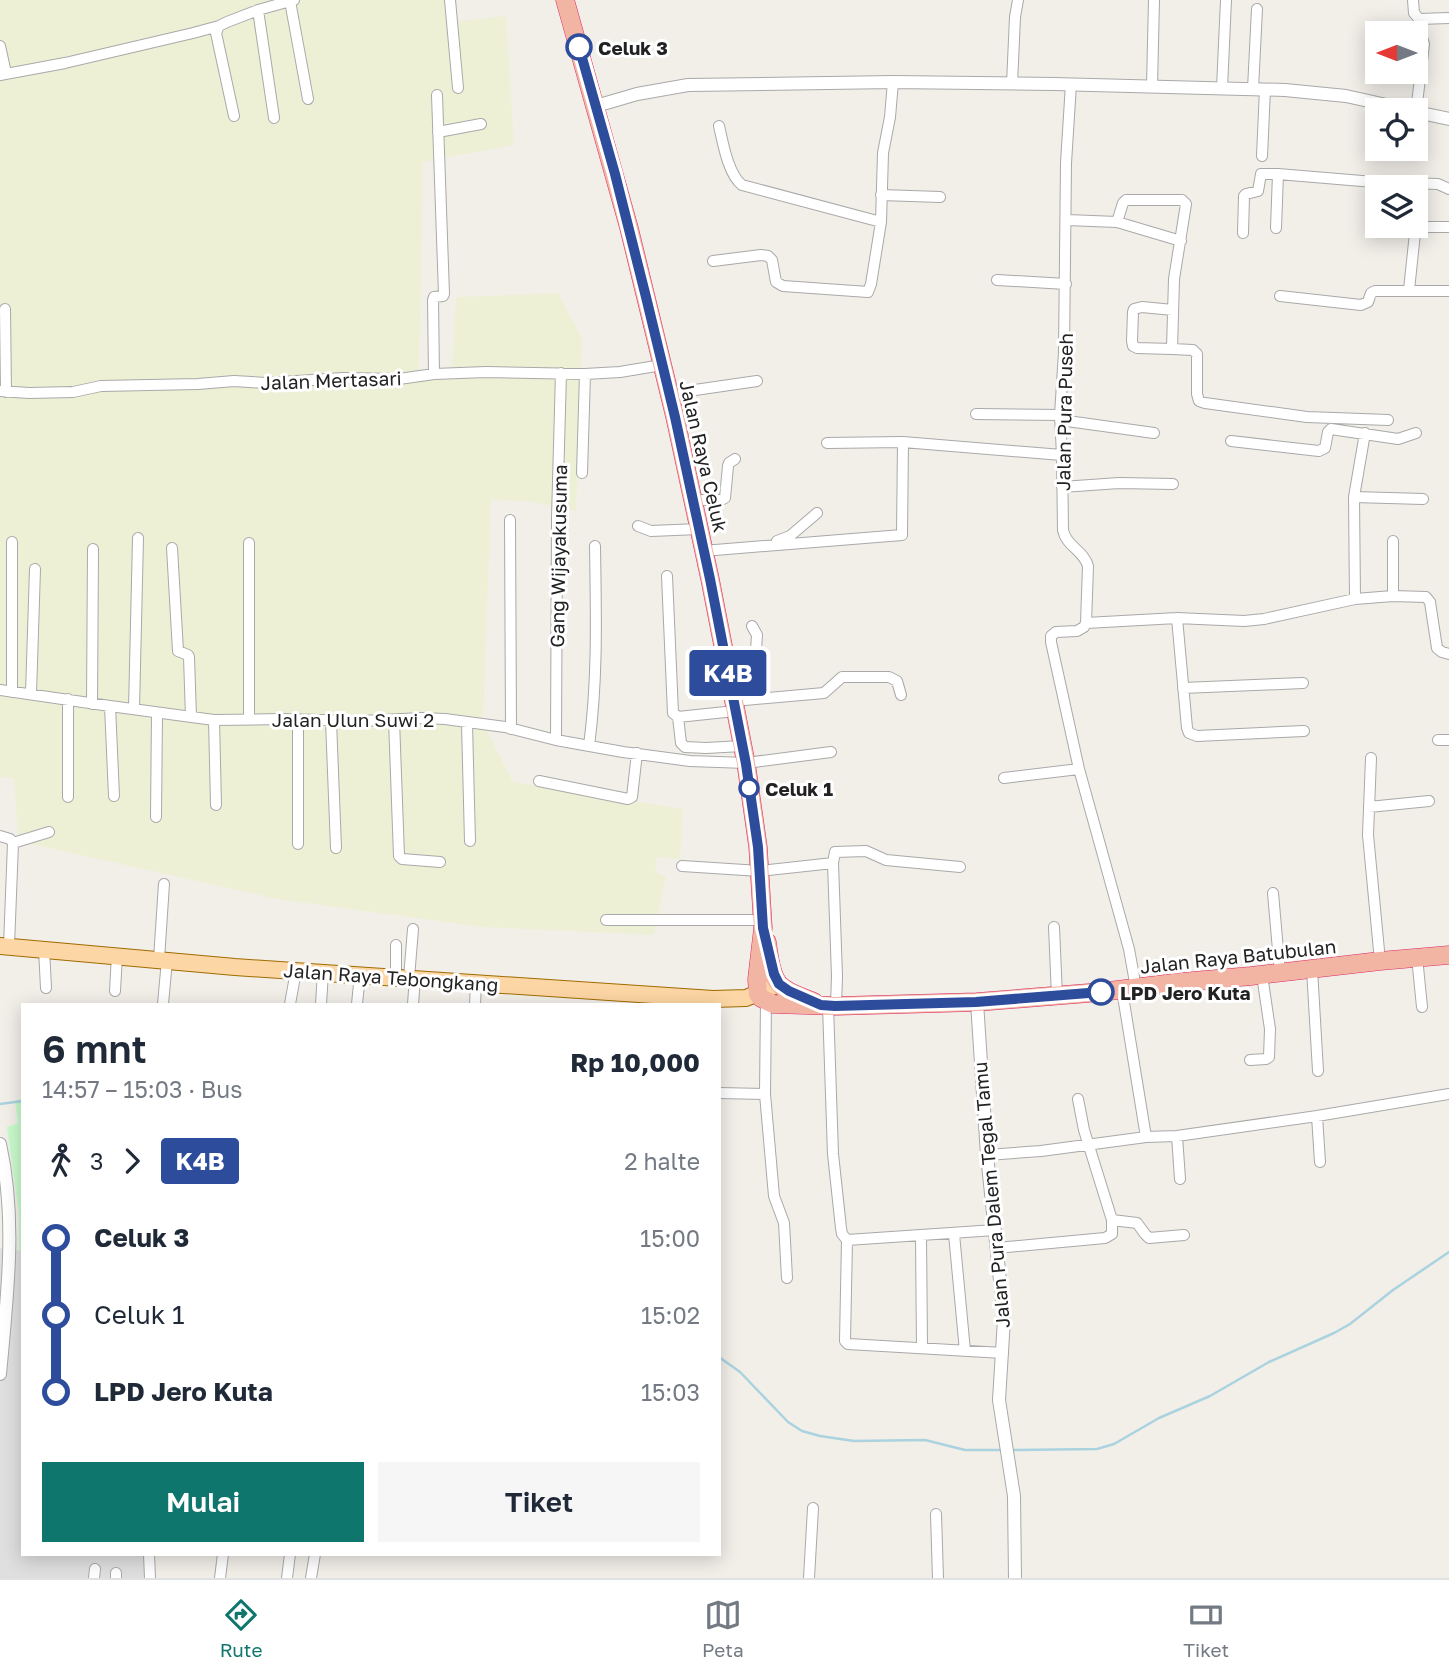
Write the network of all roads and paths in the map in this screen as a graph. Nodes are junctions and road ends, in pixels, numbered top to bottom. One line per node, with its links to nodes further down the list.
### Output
1 (450, 0): 18 (street)
2 (565, 0): 24 (highway, Jalan Raya Celuk)
3 (1018, 0): 15 (street)
4 (1154, 0): 17 (street)
5 (1226, 0): 19 (street)
6 (1413, 0): 10 (street)
7 (292, 1): 9 (street); 22 (street)
8 (1257, 9): 20 (street)
9 (258, 10): 11 (street); 27 (street)
10 (1449, 19)
11 (219, 26): 13 (street); 26 (street)
12 (0, 46): 13 (street)
13 (3, 74)
14 (894, 82): 15 (street); 24 (street); 35 (street)
15 (1012, 84): 16 (street)
16 (1071, 84): 17 (street); 37 (street, Jalan Pura Puseh)
17 (1152, 86): 19 (street)
18 (458, 88)
19 (1222, 88): 20 (street)
20 (1259, 89): 23 (street); 32 (street)
21 (437, 94): 31 (street)
22 (308, 99)
23 (1365, 100)
24 (596, 106): 53 (highway, Jalan Raya Celuk)
25 (1428, 115): 28 (street)
26 (234, 116)
27 (274, 118)
28 (1449, 119)
29 (481, 124): 31 (street)
30 (719, 126): 38 (street)
31 (438, 132): 55 (street)
32 (1262, 156)
33 (1278, 174): 34 (street); 41 (street); 42 (street)
34 (1449, 188)
35 (881, 195): 36 (street); 38 (street)
36 (940, 197)
37 (1067, 220): 39 (street); 46 (street, Jalan Pura Puseh)
38 (881, 222): 44 (street)
39 (1117, 222): 43 (street); 43 (street)
40 (1449, 227): 47 (street)
41 (1276, 228)
42 (1243, 233)
43 (1181, 241): 51 (street)
44 (713, 261)
45 (997, 280): 46 (street)
46 (1066, 284): 61 (street, Jalan Pura Puseh)
47 (1409, 290): 48 (street); 49 (street)
48 (1449, 291)
49 (1280, 296)
50 (5, 309): 58 (street)
51 (1173, 310): 52 (street); 52 (street)
52 (1172, 349): 62 (street)
53 (662, 365): 56 (street, Jalan Mertasari); 59 (highway, Jalan Raya Celuk)
54 (561, 373): 55 (street, Jalan Mertasari); 56 (street, Jalan Mertasari); 118 (street, Gang Wijayakusuma)
55 (434, 374): 58 (street, Jalan Mertasari)
56 (584, 374): 71 (street)
57 (757, 381): 59 (street)
58 (3, 391)
59 (670, 397): 76 (highway, Jalan Raya Celuk)
60 (976, 414): 61 (street)
61 (1060, 418): 63 (street); 69 (street, Jalan Pura Puseh)
62 (1388, 420)
63 (1154, 433)
64 (1365, 433): 65 (street); 66 (street); 74 (street)
65 (1416, 433)
66 (1231, 441)
67 (827, 443): 68 (street)
68 (903, 443): 69 (street); 81 (street)
69 (1062, 455): 73 (street, Jalan Pura Puseh)
70 (735, 459): 76 (street)
71 (582, 473)
72 (1173, 484): 73 (street)
73 (1062, 487): 93 (street, Jalan Pura Puseh)
74 (1354, 496): 75 (street); 91 (street)
75 (1423, 499)
76 (693, 500): 81 (highway, Jalan Raya Celuk)
77 (817, 513): 81 (street)
78 (510, 520): 116 (street)
79 (638, 526): 81 (street)
80 (138, 538): 106 (street)
81 (701, 541): 105 (highway, Jalan Raya Celuk)
82 (1393, 541): 90 (street)
83 (12, 542): 99 (street)
84 (248, 543): 111 (street)
85 (595, 546): 119 (street)
86 (172, 548): 108 (street)
87 (93, 549): 103 (street)
88 (35, 569): 100 (street)
89 (667, 576): 109 (street)
90 (1393, 596): 91 (street); 95 (street)
91 (1356, 599): 92 (street)
92 (1177, 618): 93 (street); 98 (street)
93 (1086, 623): 124 (street)
94 (752, 626): 96 (street)
95 (1449, 654)
96 (731, 657)
97 (1303, 683): 98 (street)
98 (1183, 688): 117 (street)
99 (6, 691): 100 (street, Jalan Ulun Suwi 2)
100 (31, 694): 102 (street, Jalan Ulun Suwi 2)
101 (901, 695): 105 (street)
102 (68, 699): 103 (street, Jalan Ulun Suwi 2); 128 (street)
103 (92, 704): 104 (street, Jalan Ulun Suwi 2)
104 (110, 706): 106 (street, Jalan Ulun Suwi 2); 127 (street)
105 (734, 706): 109 (street); 122 (highway, Jalan Raya Celuk)
106 (134, 709): 107 (street, Jalan Ulun Suwi 2)
107 (157, 713): 108 (street, Jalan Ulun Suwi 2); 132 (street)
108 (191, 717): 110 (street, Jalan Ulun Suwi 2)
109 (678, 717): 122 (street)
110 (215, 719): 111 (street, Jalan Ulun Suwi 2); 130 (street)
111 (249, 719): 112 (street, Jalan Ulun Suwi 2)
112 (298, 720): 114 (street, Jalan Ulun Suwi 2); 137 (street)
113 (394, 720): 114 (street, Jalan Ulun Suwi 2); 115 (street, Jalan Ulun Suwi 2); 139 (street)
114 (331, 721): 138 (street)
115 (467, 724): 116 (street, Jalan Ulun Suwi 2); 135 (street)
116 (511, 729): 118 (street, Jalan Ulun Suwi 2)
117 (1304, 731)
118 (556, 740): 119 (street, Jalan Ulun Suwi 2)
119 (589, 746): 121 (street, Jalan Ulun Suwi 2)
120 (831, 752): 122 (street)
121 (638, 753): 122 (street, Jalan Ulun Suwi 2); 126 (street)
122 (744, 755): 143 (highway, Jalan Raya Celuk)
123 (1371, 758): 131 (street)
124 (1079, 769): 125 (street); 167 (street)
125 (1004, 778)
126 (538, 781)
127 (114, 796)
128 (68, 797)
129 (1429, 801): 131 (street)
130 (216, 805)
131 (1369, 807): 157 (street)
132 (156, 817)
133 (49, 832): 136 (street)
134 (0, 835): 136 (street)
135 (470, 841)
136 (13, 843): 151 (street)
137 (298, 844)
138 (336, 848)
139 (440, 862)
140 (833, 863): 142 (street); 143 (street); 181 (street)
141 (682, 866): 143 (street)
142 (960, 867)
143 (760, 871): 147 (highway, Jalan Raya Celuk)
144 (164, 884): 156 (street)
145 (1273, 893): 162 (street)
146 (606, 920): 147 (street)
147 (763, 924): 165 (highway, Jalan Raya Celuk); 171 (highway, Jalan Raya Celuk)
148 (1054, 927): 169 (street)
149 (413, 929): 163 (street)
150 (396, 945): 163 (street)
151 (4, 946): 152 (main road, Jalan Raya Tebongkang)
152 (44, 949): 153 (main road, Jalan Raya Tebongkang); 166 (street)
153 (117, 955): 156 (main road, Jalan Raya Tebongkang); 168 (street)
154 (1449, 955): 155 (highway, Jalan Raya Batubulan)
155 (1417, 957): 157 (highway, Jalan Raya Batubulan); 182 (street)
156 (163, 959): 159 (main road, Jalan Raya Tebongkang); 175 (street)
157 (1380, 961): 158 (highway, Jalan Raya Batubulan)
158 (1312, 969): 162 (highway, Jalan Raya Batubulan); 184 (street)
159 (296, 971): 160 (main road, Jalan Raya Tebongkang); 176 (street)
160 (323, 972): 161 (main road, Jalan Raya Tebongkang); 177 (street)
161 (360, 974): 163 (main road, Jalan Raya Tebongkang); 178 (street)
162 (1271, 974): 167 (highway, Jalan Raya Batubulan); 183 (street)
163 (407, 978): 164 (main road, Jalan Raya Tebongkang); 179 (street)
164 (476, 984): 170 (main road, Jalan Raya Tebongkang); 180 (street)
165 (779, 984): 171 (main road, Jalan Raya Tebongkang); 181 (highway, Jalan Raya Batubulan)
166 (46, 988)
167 (1129, 989): 169 (highway, Jalan Raya Batubulan); 191 (street)
168 (115, 992)
169 (1057, 996): 174 (highway, Jalan Raya Batubulan)
170 (584, 998): 172 (main road, Jalan Raya Tebongkang)
171 (762, 998): 173 (main road, Jalan Raya Tebongkang); 181 (highway, Jalan Raya Batubulan); 186 (street)
172 (671, 1000): 173 (main road, Jalan Raya Tebongkang)
173 (713, 1002)
174 (976, 1002): 181 (highway, Jalan Raya Batubulan); 194 (street, Jalan Pura Dalem Tegal Tamu)
175 (163, 1003)
176 (290, 1003)
177 (321, 1003)
178 (357, 1003)
179 (413, 1003)
180 (475, 1003)
181 (828, 1005): 202 (street)
182 (1422, 1007)
183 (1250, 1060)
184 (1318, 1071)
185 (721, 1093): 186 (street)
186 (765, 1094): 204 (street)
187 (1449, 1094): 189 (street)
188 (1078, 1099): 193 (street)
189 (1317, 1116): 190 (street); 195 (street)
190 (1177, 1136): 191 (street); 196 (street)
191 (1146, 1138): 193 (street)
192 (0, 1144): 205 (street)
193 (1089, 1145): 194 (street); 197 (street)
194 (987, 1155): 198 (street, Jalan Pura Dalem Tegal Tamu)
195 (1320, 1162)
196 (1180, 1179)
197 (1112, 1220): 200 (street); 203 (street)
198 (995, 1230): 199 (street); 203 (street, Jalan Pura Dalem Tegal Tamu)
199 (954, 1234): 201 (street); 207 (street)
200 (1184, 1235)
201 (920, 1236): 202 (street); 206 (street)
202 (846, 1240): 206 (street)
203 (998, 1248): 208 (street, Jalan Pura Dalem Tegal Tamu)
204 (787, 1278)
205 (3, 1303): 209 (street)
206 (922, 1348): 207 (street)
207 (965, 1352): 208 (street)
208 (1003, 1353): 222 (street, Jalan Pura Dalem Tegal Tamu)
209 (0, 1374)
210 (813, 1508): 220 (street)
211 (936, 1514): 221 (street)
212 (149, 1556): 216 (street)
213 (223, 1556): 217 (street)
214 (290, 1556): 218 (street)
215 (315, 1556): 219 (street)
216 (149, 1578)
217 (220, 1578)
218 (287, 1578)
219 (311, 1578)
220 (809, 1578)
221 (938, 1578)
222 (1015, 1578)

